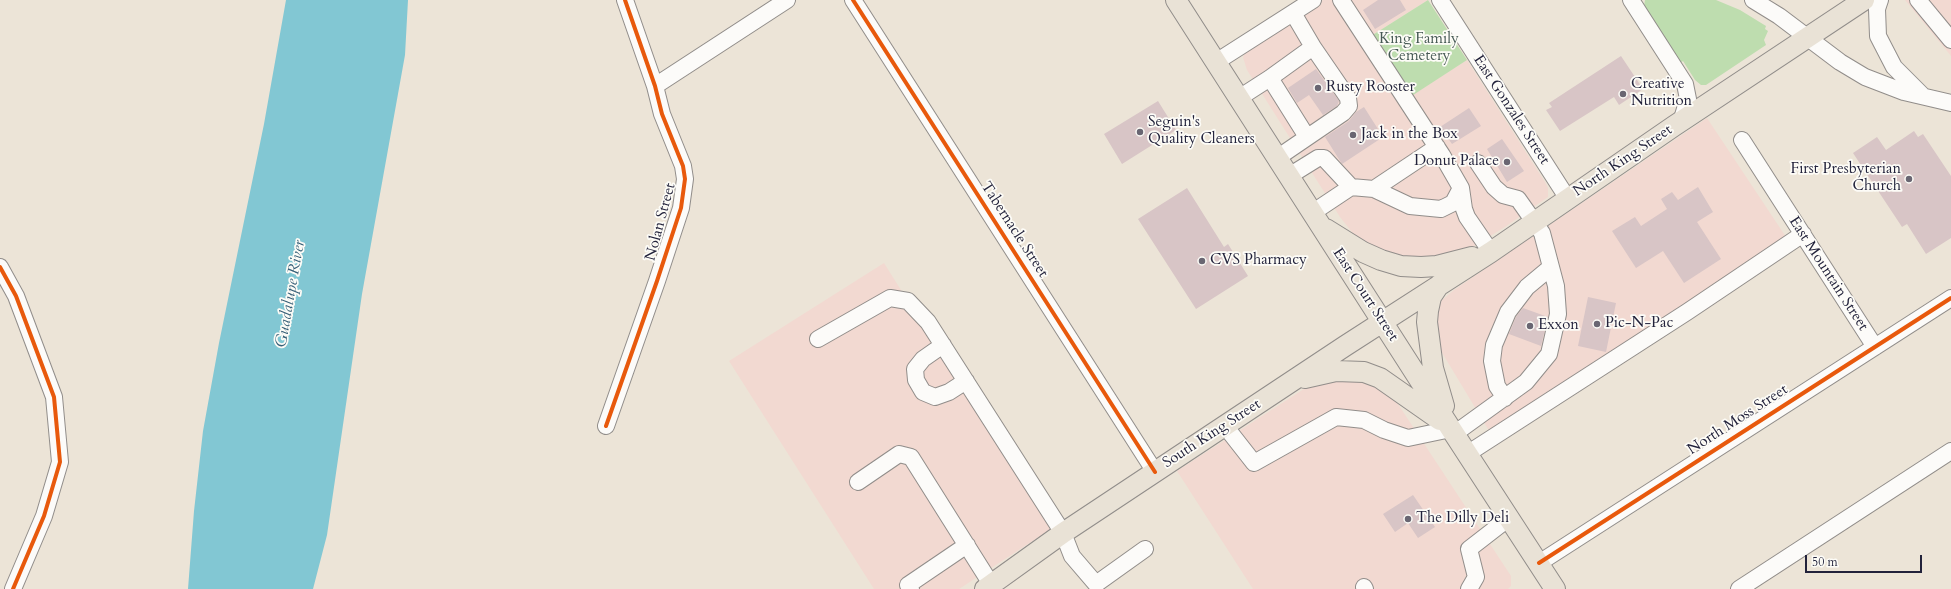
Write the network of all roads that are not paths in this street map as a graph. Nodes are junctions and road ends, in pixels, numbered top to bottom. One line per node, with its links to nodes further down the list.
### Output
1 (625, 0): 19 (street, Nolan Street)
2 (787, 0): 19 (street)
3 (853, 0): 54 (street, Tabernacle Street)
4 (1176, 0): 17 (main road, East Court Street)
5 (1313, 0): 13 (street)
6 (1341, 0): 26 (street)
7 (1440, 0): 33 (street, East Gonzales Street)
8 (1753, 0): 14 (street)
9 (1864, 0): 14 (main road, North King Street)
10 (1880, 0): 20 (street)
11 (1918, 0): 15 (street)
12 (1634, 2): 23 (street)
13 (1293, 13): 16 (street); 17 (street)
14 (1807, 37): 20 (street); 23 (main road, North King Street)
15 (1951, 40)
16 (1313, 47): 18 (street); 24 (street)
17 (1216, 62): 21 (main road, East Court Street)
18 (1270, 78): 21 (street); 24 (street)
19 (655, 86): 49 (street, Nolan Street)
20 (1923, 96): 22 (street)
21 (1239, 98): 27 (main road, East Court Street)
22 (1951, 103)
23 (1681, 122): 33 (main road, North King Street)
24 (1307, 137): 27 (street)
25 (1742, 140): 36 (street, East Mountain Street)
26 (1437, 147): 31 (street); 32 (street)
27 (1277, 158): 29 (main road, East Court Street)
28 (1478, 163): 35 (street)
29 (1289, 176): 30 (street); 34 (main road, East Court Street)
30 (1351, 187): 32 (street); 34 (street)
31 (1461, 188): 32 (street); 37 (street)
32 (1374, 189)
33 (1568, 199): 35 (main road, North King Street)
34 (1317, 220): 37 (main road); 42 (main road, East Court Street)
35 (1534, 222): 37 (main road, North King Street); 39 (street)
36 (1803, 234): 45 (street, East Mountain Street); 53 (street)
37 (1491, 252): 40 (main road, North King Street)
38 (0, 267): 63 (street)
39 (1551, 267): 48 (street); 48 (street)
40 (1439, 285): 42 (main road, North King Street); 51 (main road)
41 (1951, 298): 45 (street, North Moss Street)
42 (1382, 322): 47 (main road, South King Street); 51 (main road, East Court Street)
43 (818, 339): 44 (street)
44 (943, 345): 46 (street); 46 (street)
45 (1875, 347): 60 (street, North Moss Street)
46 (966, 381): 57 (street)
47 (1291, 382): 50 (main road, South King Street); 51 (main road)
48 (1505, 398): 51 (street)
49 (606, 426)
50 (1225, 426): 51 (street); 54 (main road, South King Street)
51 (1453, 432): 53 (main road, East Court Street)
52 (1951, 451): 66 (street)
53 (1467, 454): 56 (main road, East Court Street)
54 (1155, 472): 57 (main road, South King Street)
55 (858, 482): 58 (street)
56 (1510, 518): 60 (main road, East Court Street); 65 (street)
57 (1064, 533): 59 (street); 61 (main road, South King Street)
58 (966, 545): 61 (street); 64 (street)
59 (1145, 549)
60 (1539, 563): 62 (main road, East Court Street)
61 (988, 587)
62 (1551, 587)
63 (13, 589)
64 (911, 589)
65 (1469, 589)
66 (1738, 589)

